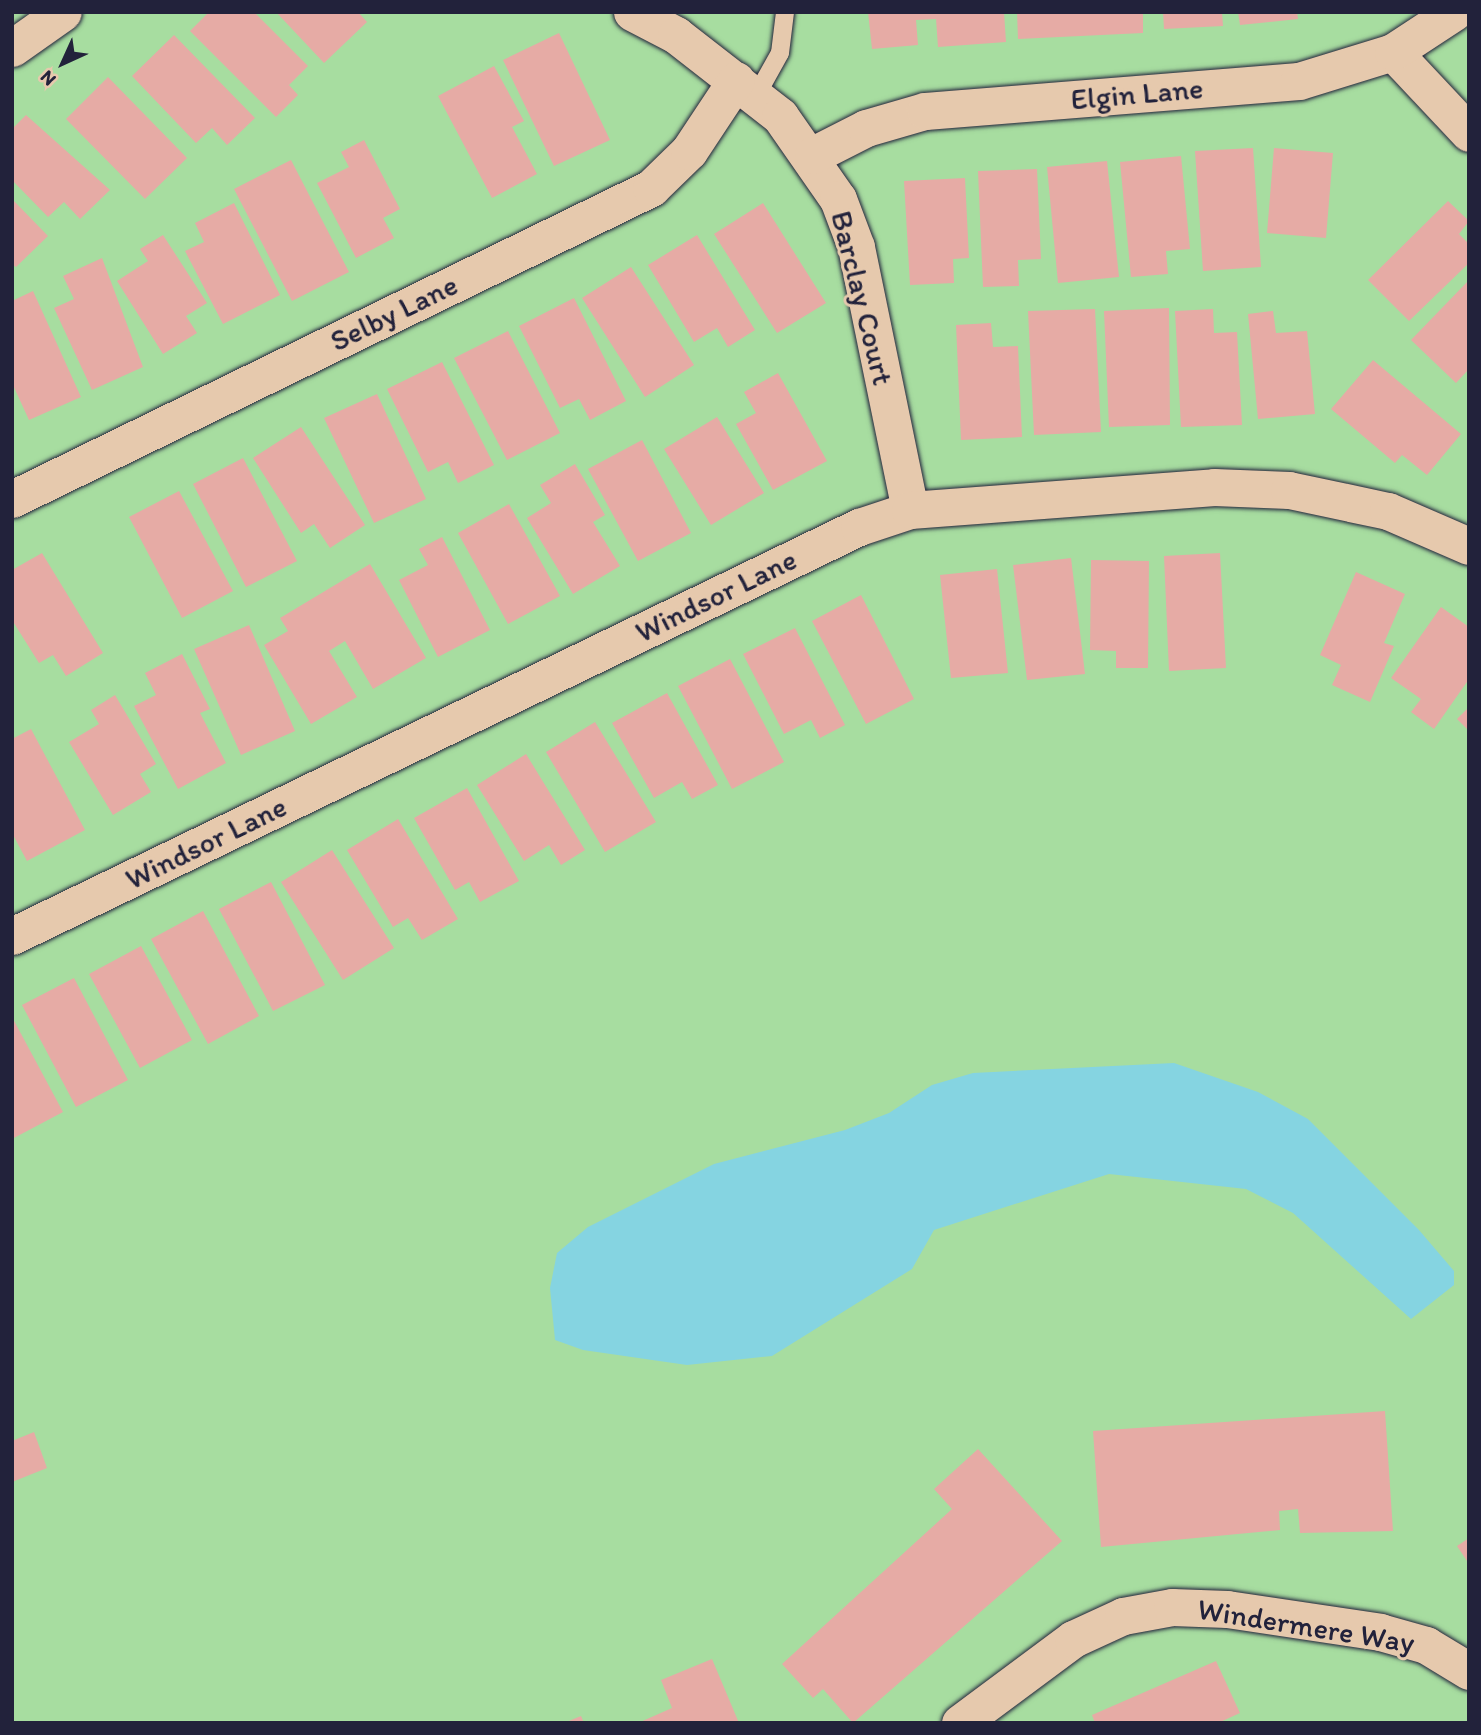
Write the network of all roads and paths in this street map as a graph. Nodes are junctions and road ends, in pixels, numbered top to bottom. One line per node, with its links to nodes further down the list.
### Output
1 (64, 12): 5 (street)
2 (632, 12): 7 (street, Barclay Court)
3 (785, 12): 7 (lane)
4 (1454, 12): 6 (street, Elgin Lane)
5 (12, 48)
6 (1393, 52): 8 (street); 9 (street, Elgin Lane)
7 (746, 88): 9 (street, Barclay Court); 10 (street, Selby Lane)
8 (1469, 132)
9 (813, 155): 11 (street, Barclay Court)
10 (12, 499)
11 (910, 510): 12 (street, Windsor Lane); 13 (street, Windsor Lane)
12 (1469, 546)
13 (12, 936)
14 (1469, 1671): 15 (street, Windermere Way)
15 (960, 1723)

